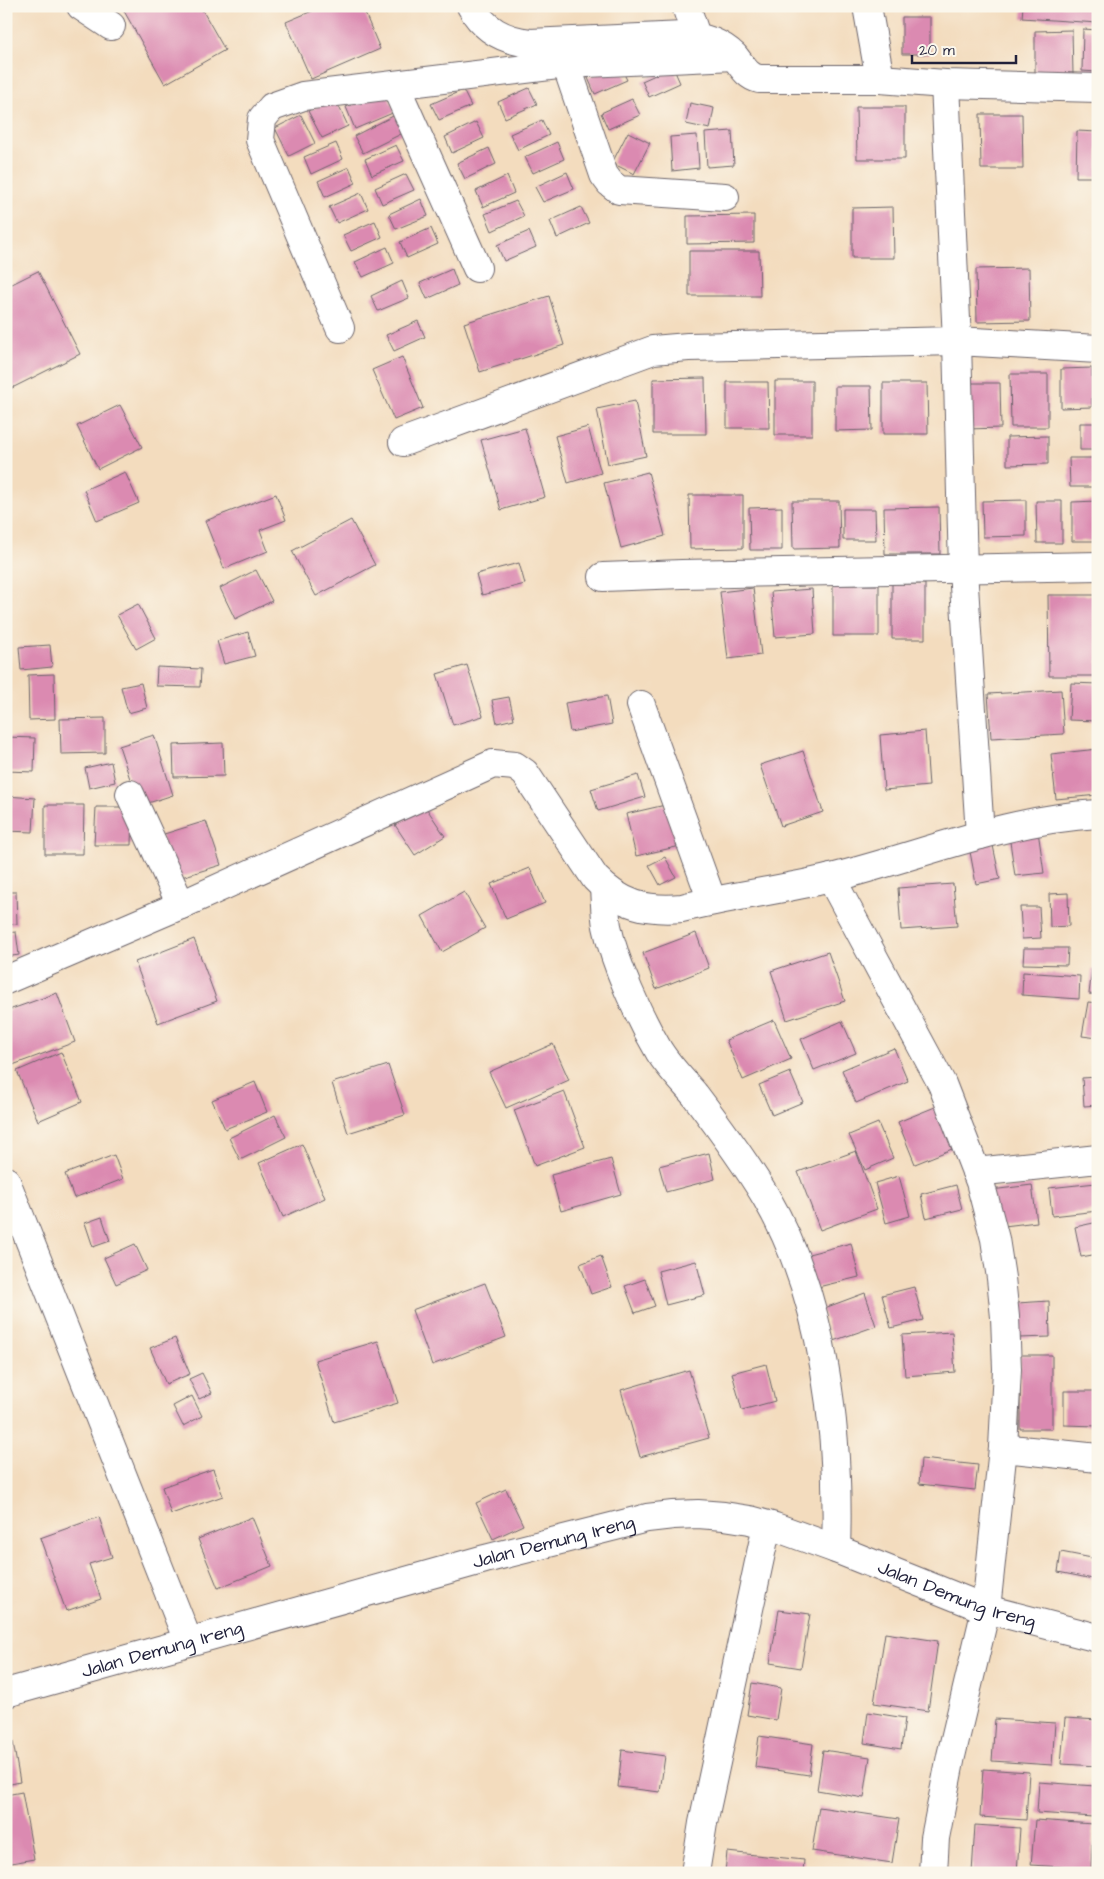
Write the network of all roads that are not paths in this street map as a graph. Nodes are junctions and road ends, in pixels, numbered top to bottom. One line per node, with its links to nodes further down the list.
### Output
1 (80, 6): 5 (street)
2 (471, 6): 6 (street)
3 (686, 6): 6 (street)
4 (866, 6): 9 (street)
5 (110, 26)
6 (696, 36): 7 (street)
7 (734, 56): 8 (street); 9 (street)
8 (566, 64): 11 (street); 13 (street)
9 (880, 80): 10 (street)
10 (945, 84): 12 (street); 16 (street)
11 (395, 85): 14 (street); 15 (street)
12 (1098, 88)
13 (725, 197)
14 (477, 268)
15 (340, 328)
16 (957, 341): 17 (street); 18 (street); 20 (street)
17 (1098, 349)
18 (403, 442)
19 (1098, 566): 20 (street)
20 (963, 570): 21 (street); 25 (street)
21 (603, 577)
22 (641, 705): 28 (street)
23 (130, 794): 29 (street)
24 (1098, 814): 25 (street)
25 (980, 834): 26 (street)
26 (830, 878): 28 (street); 32 (street)
27 (604, 888): 28 (street); 29 (street); 37 (street)
28 (712, 901)
29 (181, 905): 30 (street)
30 (6, 980)
31 (1098, 1160): 32 (street)
32 (976, 1172): 34 (street)
33 (6, 1181): 40 (street)
34 (1003, 1448): 35 (street); 38 (street)
35 (1098, 1458)
36 (767, 1526): 37 (street, Jalan Demung Ireng); 40 (street, Jalan Demung Ireng); 42 (street)
37 (836, 1549): 38 (street, Jalan Demung Ireng)
38 (986, 1608): 39 (street, Jalan Demung Ireng); 43 (street)
39 (1098, 1638)
40 (188, 1641): 41 (street, Jalan Demung Ireng)
41 (6, 1693)
42 (695, 1873)
43 (933, 1873)

